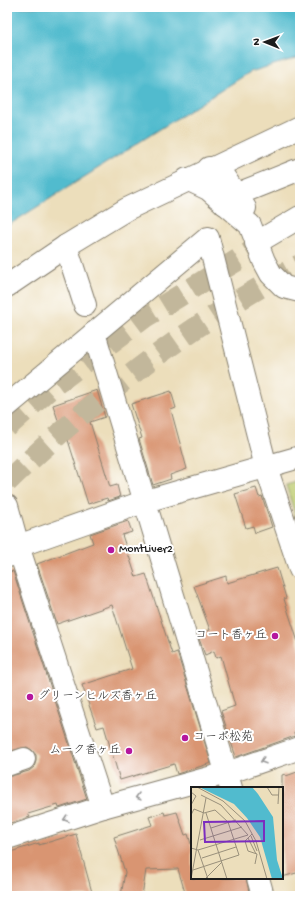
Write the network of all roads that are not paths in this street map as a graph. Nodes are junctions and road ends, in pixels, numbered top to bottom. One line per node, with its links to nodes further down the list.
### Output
1 (300, 127): 2 (street)
2 (209, 168): 4 (street); 5 (street)
3 (300, 169): 5 (street)
4 (187, 179): 5 (street); 8 (street)
5 (231, 200): 7 (street)
6 (300, 217): 7 (street)
7 (253, 234): 10 (street)
8 (66, 246): 9 (street); 11 (street)
9 (7, 286)
10 (300, 291)
11 (85, 305)
12 (94, 333): 13 (street); 15 (street); 16 (street)
13 (7, 406)
14 (300, 456): 15 (street)
15 (266, 467): 16 (street); 19 (street)
16 (146, 501): 18 (street); 21 (street)
17 (7, 506): 18 (street)
18 (12, 551): 24 (street)
19 (300, 569)
20 (300, 748): 21 (street, one-way to 21)
21 (229, 781): 22 (street, one-way to 22)
22 (200, 787)
23 (191, 789): 24 (street, one-way to 24)
24 (103, 807): 25 (street, one-way to 25)
25 (7, 838)
26 (258, 879): 27 (street)
27 (264, 896)

